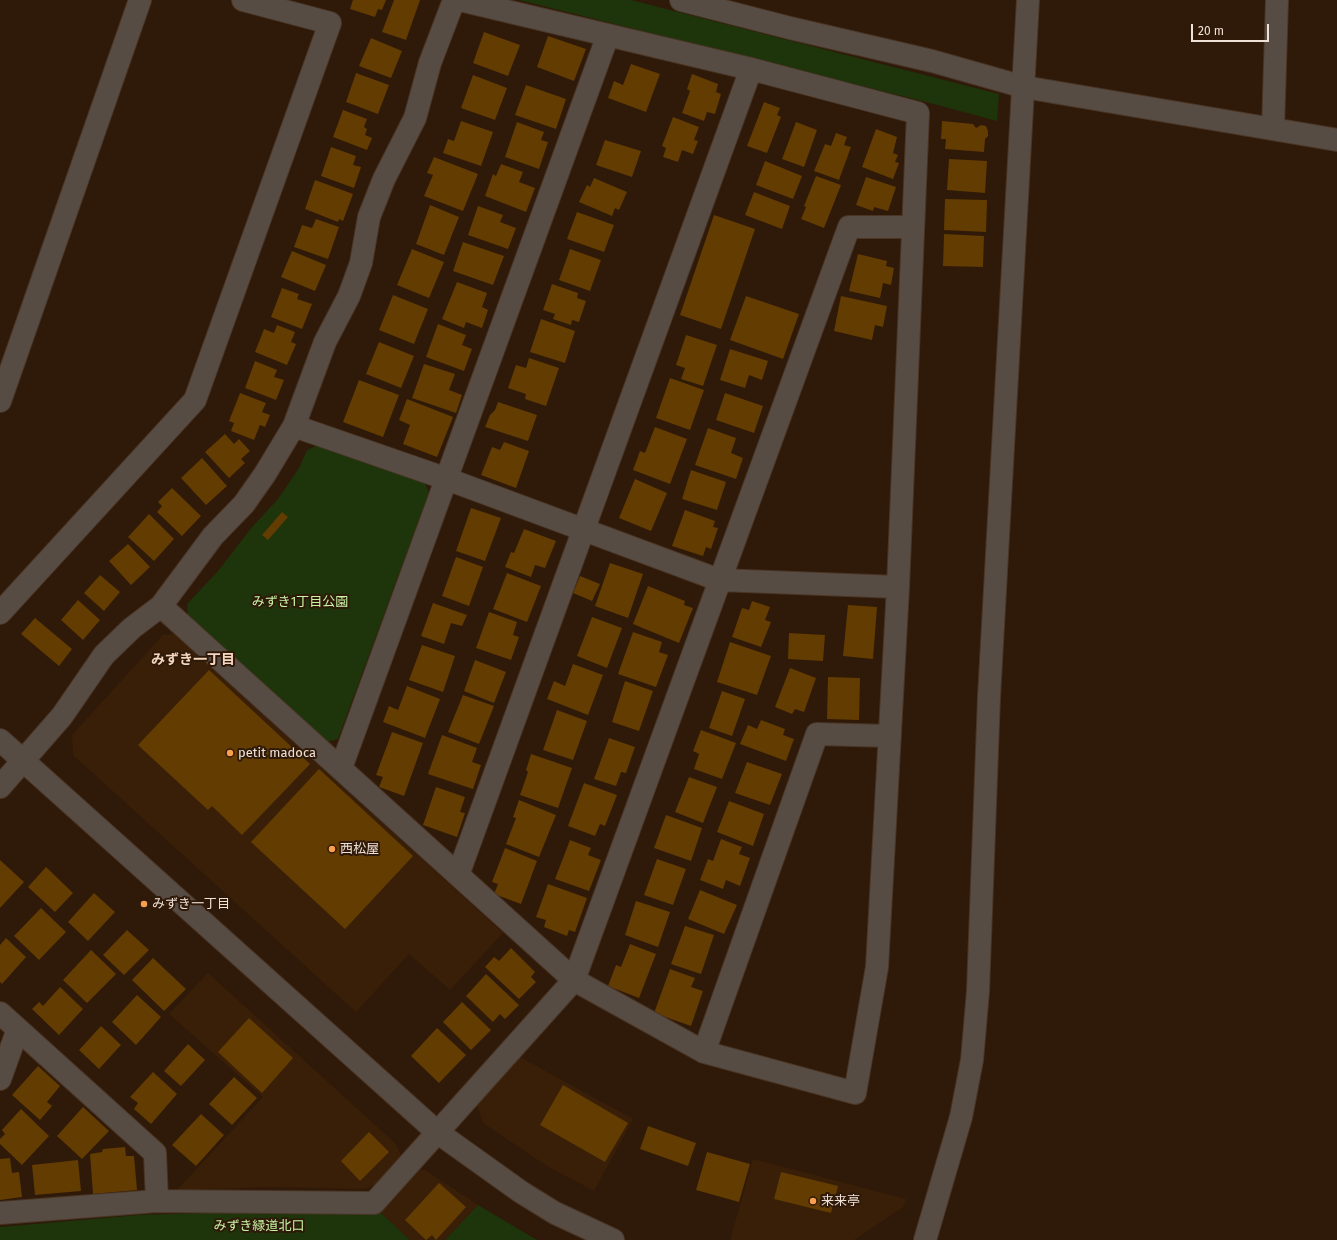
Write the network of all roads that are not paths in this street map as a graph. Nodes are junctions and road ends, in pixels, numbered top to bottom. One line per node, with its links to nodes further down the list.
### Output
1 (140, 0): 14 (street)
2 (243, 0): 21 (street)
3 (454, 0): 15 (street)
4 (460, 0): 8 (street)
5 (681, 0): 10 (street)
6 (1028, 0): 10 (street)
7 (1277, 0): 11 (street)
8 (608, 35): 9 (street); 16 (street)
9 (751, 69): 13 (street); 17 (street)
10 (1024, 87): 11 (street); 37 (street)
11 (1273, 129): 12 (street)
12 (1337, 140)
13 (913, 227): 18 (street); 19 (street)
14 (0, 401)
15 (294, 426): 16 (street); 20 (street)
16 (446, 479): 17 (street); 25 (street)
17 (582, 528): 18 (street); 27 (street)
18 (719, 580): 19 (street); 28 (street)
19 (898, 588): 22 (street)
20 (161, 606): 24 (street); 25 (street)
21 (0, 613)
22 (890, 736): 31 (street); 31 (street)
23 (0, 740): 24 (street)
24 (24, 760): 26 (street); 33 (street)
25 (341, 768): 27 (street)
26 (0, 787)
27 (458, 875): 28 (street)
28 (574, 980): 31 (street); 33 (street)
29 (0, 1013): 30 (street)
30 (18, 1029): 32 (street); 34 (street)
31 (704, 1052)
32 (0, 1079)
33 (437, 1132): 34 (street); 36 (street)
34 (157, 1200): 35 (street)
35 (0, 1213)
36 (613, 1240)
37 (925, 1240)

